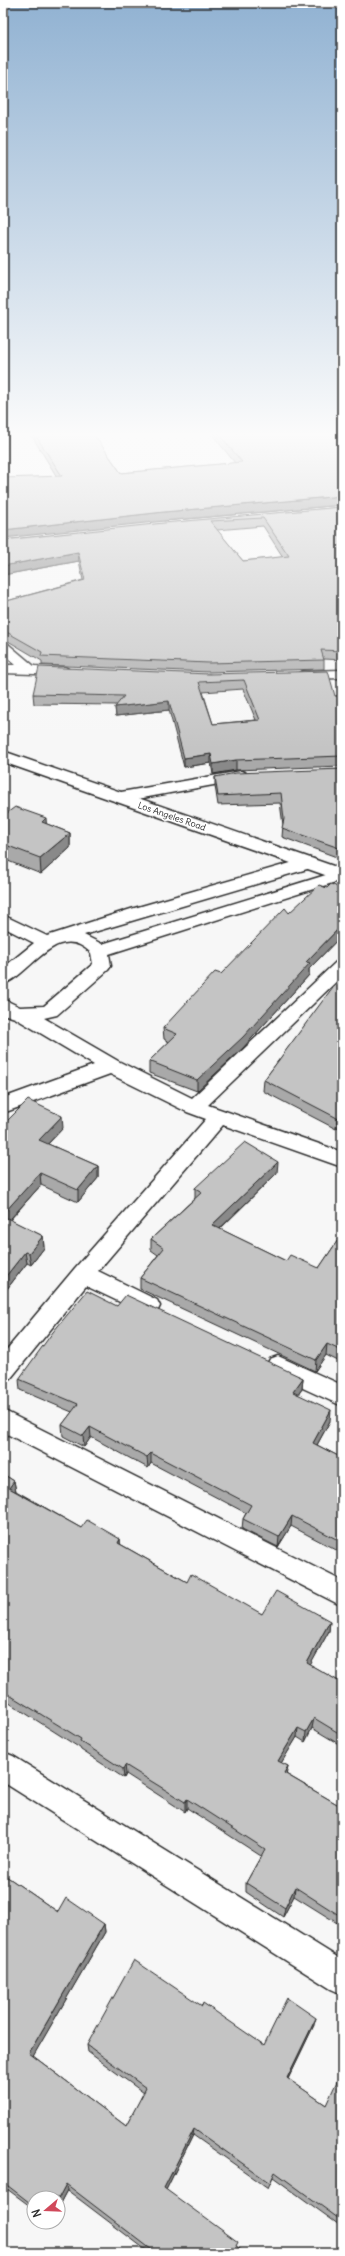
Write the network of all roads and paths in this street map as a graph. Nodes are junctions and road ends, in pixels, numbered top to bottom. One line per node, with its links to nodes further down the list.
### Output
1 (3, 647): 3 (street)
2 (3, 669): 3 (street)
3 (29, 669): 4 (street)
4 (80, 672)
5 (342, 674): 6 (street)
6 (287, 676)
7 (3, 756): 9 (main road, Los Angeles Road)
8 (256, 775): 9 (street)
9 (121, 797): 10 (main road, Los Angeles Road)
10 (308, 863): 11 (main road, Los Angeles Road); 13 (street)
11 (341, 875): 14 (street)
12 (3, 920): 13 (street)
13 (50, 941): 14 (street); 16 (street)
14 (99, 951): 18 (street)
15 (342, 966): 23 (street)
16 (3, 978)
17 (3, 1005): 19 (street)
18 (50, 1011): 19 (street); 20 (street)
19 (20, 1013): 20 (street)
20 (63, 1038): 21 (street)
21 (111, 1066): 22 (street); 23 (street)
22 (3, 1106)
23 (194, 1107): 24 (street)
24 (220, 1116): 25 (street); 26 (street)
25 (342, 1160)
26 (83, 1274): 27 (street); 29 (street)
27 (168, 1315)
28 (259, 1358): 30 (street)
29 (3, 1371)
30 (342, 1396)
31 (3, 1420): 32 (street)
32 (342, 1594)
33 (3, 1766): 34 (street)
34 (342, 1978)

